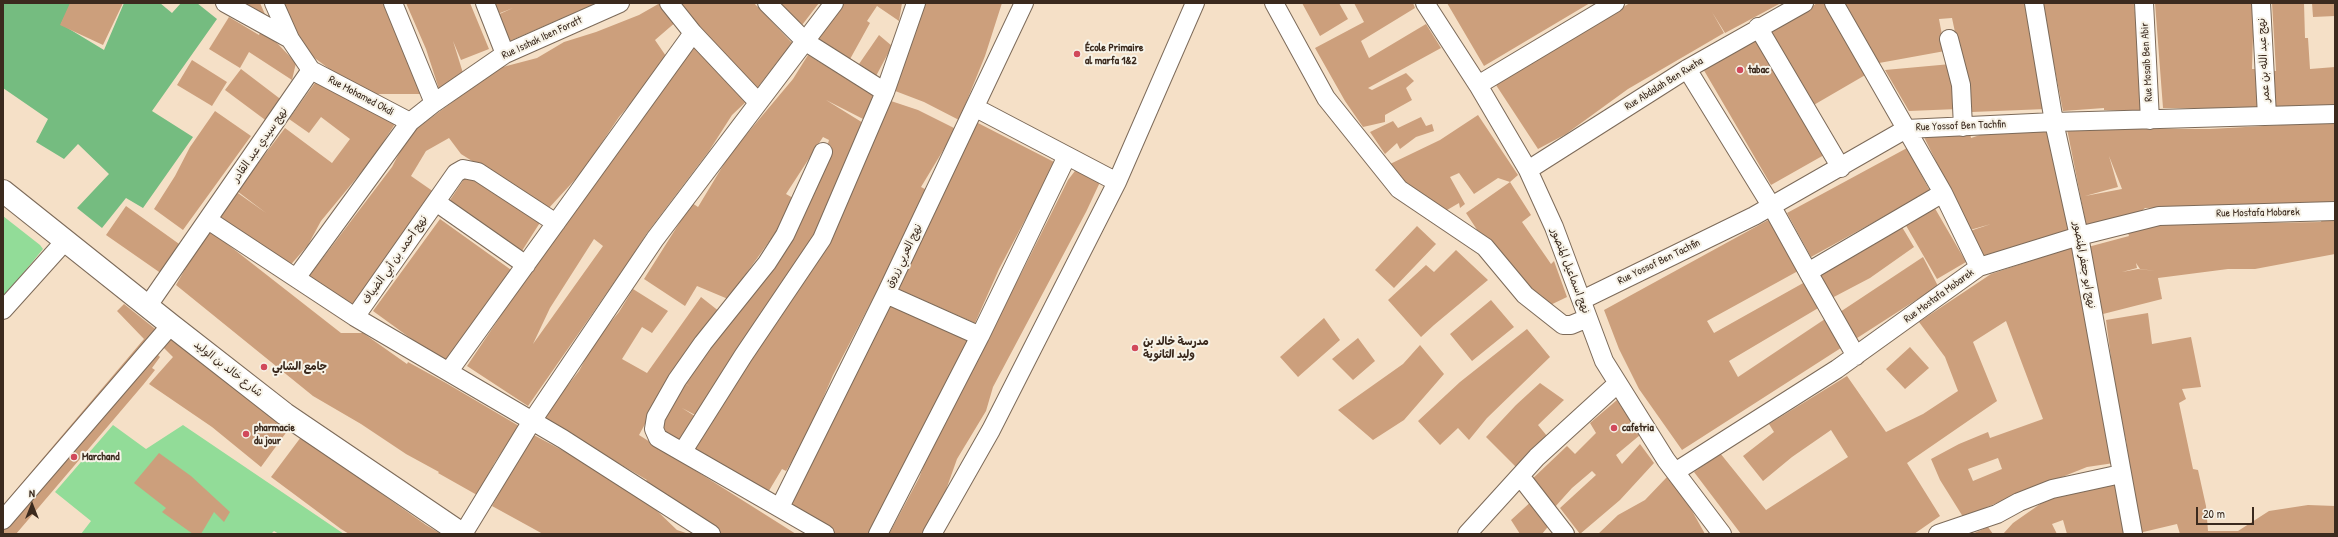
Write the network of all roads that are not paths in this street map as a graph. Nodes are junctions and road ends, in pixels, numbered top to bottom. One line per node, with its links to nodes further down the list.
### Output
1 (225, 3): 22 (street)
2 (274, 3): 22 (street)
3 (393, 3): 31 (street)
4 (485, 3): 25 (street)
5 (669, 3): 21 (street)
6 (767, 3): 24 (street)
7 (834, 3): 24 (street)
8 (916, 3): 29 (street)
9 (1024, 3): 32 (street, نهج العربي زروق)
10 (1195, 3): 44 (street)
11 (1274, 3): 63 (street)
12 (1425, 3): 28 (street, نهج اسماعيل المنصور)
13 (1615, 3): 28 (street)
14 (1804, 3): 20 (street, Rue Abdalah Ben Rweha)
15 (1834, 3): 39 (street)
16 (2034, 3): 37 (street, نهج ابو جعفر المنصور)
17 (2144, 3): 35 (street, Rue Mosaib Ben Abir)
18 (2261, 3): 34 (street, نهج عبد الله بن عمر)
19 (610, 5): 25 (street, Rue Isshak Iben Foratt)
20 (1758, 27): 26 (street, Rue Abdalah Ben Rweha); 42 (street)
21 (693, 33): 30 (street); 51 (street)
22 (290, 39): 27 (street)
23 (1949, 40): 38 (street)
24 (806, 42): 29 (street); 30 (street)
25 (505, 54): 31 (street, Rue Isshak Iben Foratt)
26 (1687, 69): 43 (street, Rue Abdalah Ben Rweha); 48 (street)
27 (311, 70): 36 (street, Rue Mohamed Okdi); 50 (street, نهج سيدي عبد القادر)
28 (1478, 85): 43 (street, نهج اسماعيل المنصور)
29 (885, 92): 70 (street)
30 (758, 102): 69 (street)
31 (434, 103): 36 (street, Rue Isshak Iben Foratt)
32 (976, 108): 41 (street); 58 (street, نهج العربي زروق)
33 (2335, 114): 34 (street, Rue Yossof Ben Tachfin)
34 (2267, 116): 35 (street, Rue Yossof Ben Tachfin)
35 (2150, 120): 37 (street, Rue Yossof Ben Tachfin)
36 (410, 122): 57 (street, Rue Isshak Iben Foratt)
37 (2054, 122): 38 (street, Rue Yossof Ben Tachfin); 52 (street, نهج ابو جعفر المنصور)
38 (1963, 127): 39 (street, Rue Yossof Ben Tachfin)
39 (1906, 129): 42 (street, Rue Yossof Ben Tachfin); 46 (street)
40 (823, 152): 70 (street)
41 (1067, 156): 44 (street); 65 (street)
42 (1841, 168): 48 (street, Rue Yossof Ben Tachfin)
43 (1528, 170): 59 (street, نهج اسماعيل المنصور)
44 (1117, 182): 81 (street)
45 (3, 190): 53 (street, شارع خالد بن الوليد)
46 (1943, 193): 55 (street); 56 (street)
47 (436, 202): 51 (street, نهج أحمد بن أبي الضياف); 54 (street); 62 (street, نهج أحمد بن أبي الضياف)
48 (1772, 206): 56 (street); 59 (street, Rue Yossof Ben Tachfin)
49 (2335, 211): 52 (street, Rue Mostafa Mobarek)
50 (208, 220): 57 (street); 60 (street, نهج سيدي عبد القادر)
51 (556, 223): 54 (street)
52 (2079, 236): 55 (street, Rue Mostafa Mobarek); 72 (street, نهج ابو جعفر المنصور)
53 (66, 240): 60 (street, شارع خالد بن الوليد); 61 (street)
54 (526, 265): 67 (street)
55 (1979, 266): 66 (street, Rue Mostafa Mobarek)
56 (1808, 272): 66 (street)
57 (296, 278): 62 (street)
58 (886, 294): 65 (street); 74 (street, نهج العربي زروق)
59 (1582, 300): 63 (street, نهج اسماعيل المنصور)
60 (147, 306): 64 (street, شارع خالد بن الوليد)
61 (3, 310)
62 (355, 317): 67 (street)
63 (1588, 318): 68 (street, نهج اسماعيل المنصور)
64 (171, 325): 75 (street); 77 (street, شارع خالد بن الوليد)
65 (980, 336): 80 (street)
66 (1856, 356): 71 (street, Rue Mostafa Mobarek)
67 (449, 371): 69 (street)
68 (1617, 384): 71 (street, نهج اسماعيل المنصور); 73 (street)
69 (532, 421): 77 (street); 78 (street)
70 (683, 451): 74 (street)
71 (1675, 472): 84 (street, نهج اسماعيل المنصور)
72 (2121, 474): 76 (street, نهج ابو جعفر المنصور); 85 (street)
73 (1520, 476): 82 (street); 83 (street)
74 (780, 507): 79 (street)
75 (3, 520)
76 (2132, 531)
77 (462, 534)
78 (711, 534)
79 (825, 534)
80 (878, 534)
81 (932, 534)
82 (1467, 534)
83 (1565, 534)
84 (1722, 534)
85 (1938, 534)

